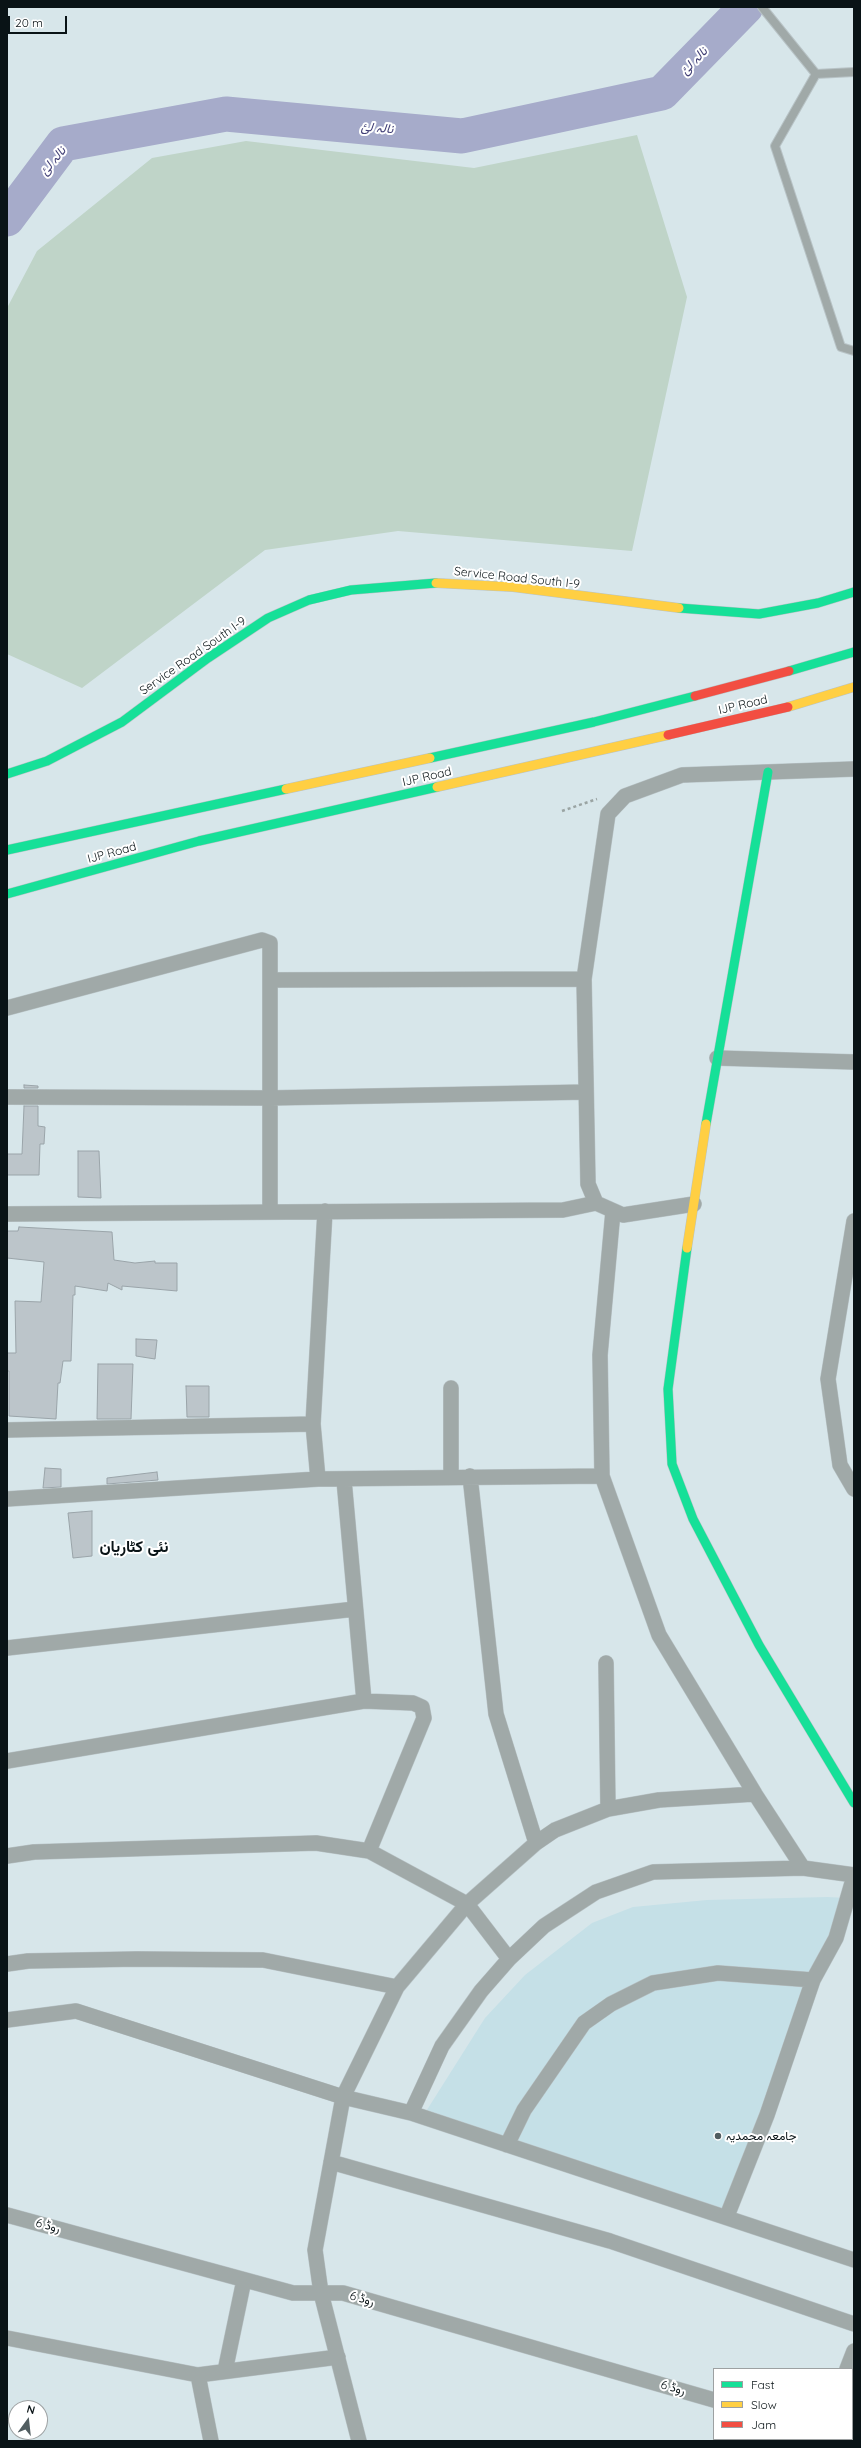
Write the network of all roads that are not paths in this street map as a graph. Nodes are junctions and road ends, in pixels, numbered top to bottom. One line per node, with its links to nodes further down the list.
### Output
1 (762, 7): 3 (lane)
2 (854, 72): 3 (lane)
3 (816, 74): 4 (lane)
4 (854, 351)
5 (854, 592): 12 (main road, Service Road South I-9)
6 (854, 652): 13 (main road, IJP Road)
7 (854, 687): 8 (main road, IJP Road)
8 (830, 694): 9 (street); 14 (main road, IJP Road)
9 (854, 696)
10 (854, 769): 11 (street)
11 (768, 772): 15 (street); 18 (main road)
12 (7, 774)
13 (7, 850)
14 (7, 894)
15 (584, 979): 16 (street); 20 (street)
16 (270, 980): 17 (street); 22 (street)
17 (7, 1008)
18 (717, 1058): 19 (street); 24 (main road)
19 (854, 1062)
20 (586, 1092): 22 (street); 23 (street)
21 (7, 1097): 22 (street)
22 (269, 1098): 27 (street)
23 (596, 1203): 25 (street); 26 (street)
24 (694, 1204): 26 (street); 46 (main road)
25 (325, 1211): 27 (street); 31 (street)
26 (613, 1211): 35 (street)
27 (270, 1212): 28 (street)
28 (7, 1214)
29 (854, 1221): 38 (street)
30 (451, 1388): 33 (street)
31 (313, 1424): 32 (street); 36 (street)
32 (7, 1430)
33 (451, 1476): 34 (street); 37 (street)
34 (470, 1476): 35 (street); 48 (street)
35 (602, 1476): 45 (street)
36 (318, 1479): 37 (street); 39 (street)
37 (344, 1480): 40 (street)
38 (854, 1489)
39 (7, 1499)
40 (355, 1609): 41 (street); 43 (street)
41 (7, 1648)
42 (606, 1663): 47 (street)
43 (364, 1701): 44 (street); 49 (street)
44 (7, 1761)
45 (755, 1794): 47 (street); 51 (street)
46 (854, 1803)
47 (608, 1809): 48 (street)
48 (536, 1844): 53 (street)
49 (369, 1851): 50 (street); 53 (street)
50 (7, 1856)
51 (803, 1868): 52 (street); 54 (street)
52 (854, 1876): 56 (street)
53 (467, 1904): 54 (street); 57 (street)
54 (509, 1959): 60 (street)
55 (7, 1964): 57 (street)
56 (814, 1980): 61 (street); 64 (street)
57 (397, 1987): 59 (street)
58 (7, 2020): 59 (street)
59 (343, 2097): 60 (street); 62 (street)
60 (411, 2113): 61 (street)
61 (507, 2145): 64 (street)
62 (331, 2162): 67 (street); 68 (street)
63 (7, 2215): 66 (street, روڈ 6)
64 (727, 2216): 65 (street)
65 (854, 2260)
66 (244, 2280): 67 (street, روڈ 6); 73 (street)
67 (321, 2293): 71 (street); 75 (street, روڈ 6)
68 (854, 2324)
69 (7, 2338): 74 (street)
70 (854, 2351): 72 (street)
71 (338, 2357): 73 (street); 77 (street)
72 (847, 2368)
73 (225, 2371): 74 (street)
74 (198, 2375): 76 (street)
75 (713, 2400)
76 (211, 2441)
77 (359, 2441)

